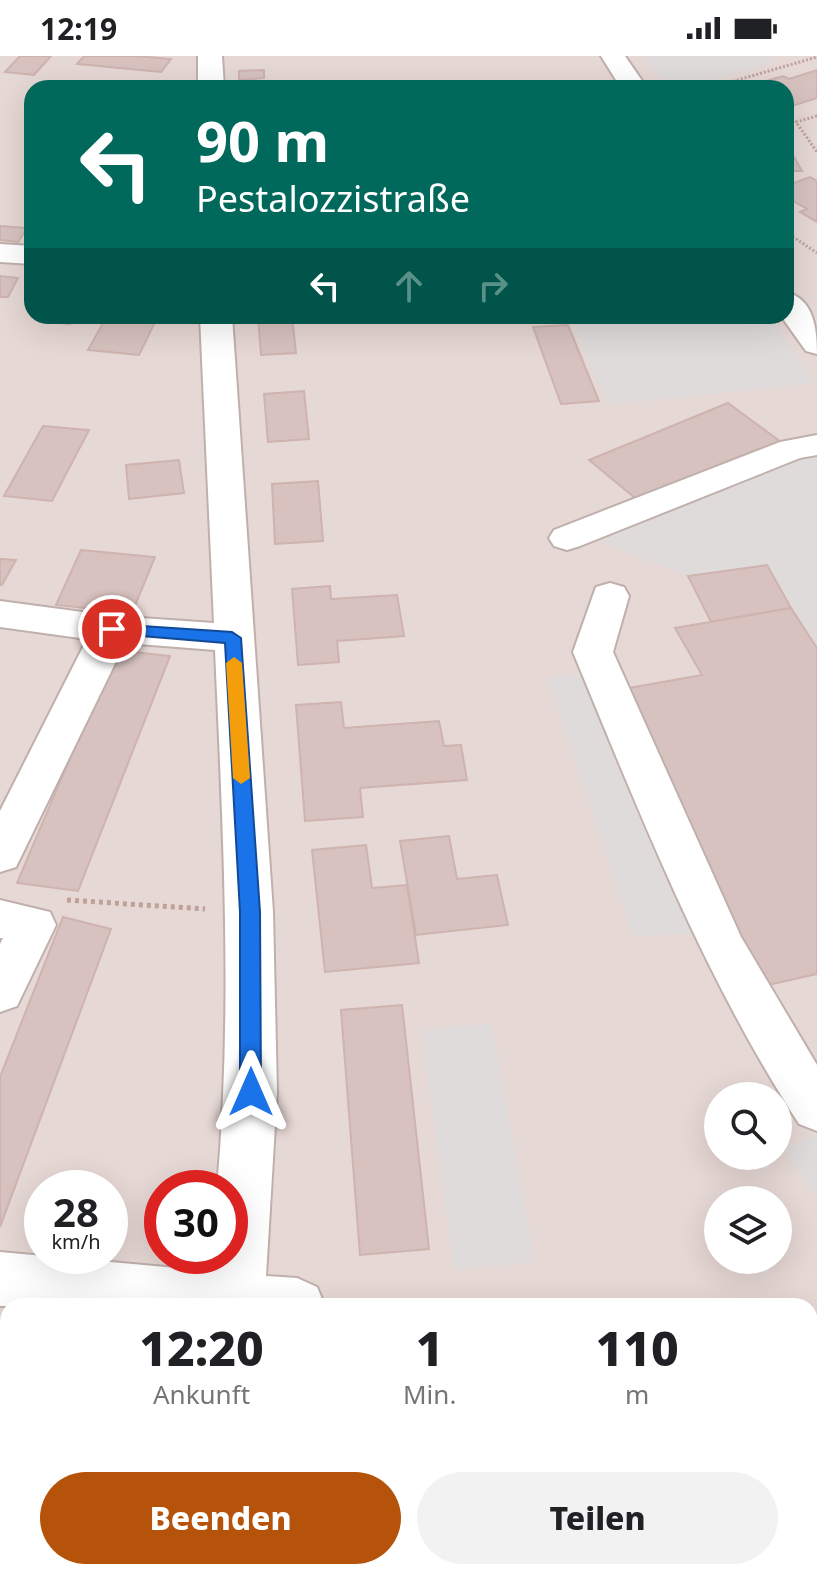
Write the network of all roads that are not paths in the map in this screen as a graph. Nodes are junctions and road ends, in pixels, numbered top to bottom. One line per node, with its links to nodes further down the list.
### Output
1 (210, 56): 3 (street)
2 (613, 56): 4 (street)
3 (211, 80)
4 (629, 80)
5 (0, 253): 6 (street)
6 (24, 254)
7 (794, 312): 9 (street)
8 (216, 324): 15 (street)
9 (817, 344)
10 (817, 445): 11 (street)
11 (567, 538)
12 (610, 596): 19 (street)
13 (0, 614): 14 (street)
14 (112, 629): 15 (street); 16 (street)
15 (232, 638): 24 (street)
16 (0, 855)
17 (16, 922): 18 (street)
18 (0, 992)
19 (817, 1108)
20 (0, 1279): 21 (street)
21 (63, 1295): 22 (street)
22 (117, 1297): 23 (street)
23 (152, 1298)
24 (221, 1298)

